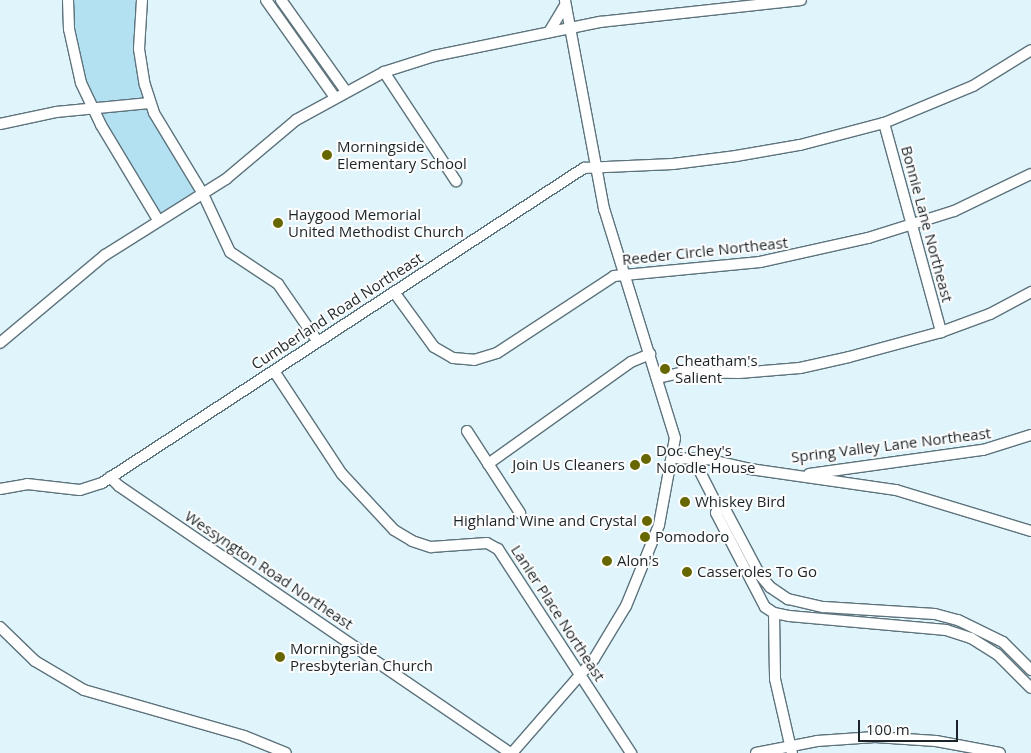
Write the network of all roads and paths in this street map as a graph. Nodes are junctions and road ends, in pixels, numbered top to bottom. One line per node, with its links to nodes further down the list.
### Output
1 (68, 0): 14 (street)
2 (142, 0): 13 (street)
3 (281, 0): 6 (street); 11 (street)
4 (801, 0): 7 (street)
5 (565, 2): 7 (street); 8 (street)
6 (268, 3): 12 (street)
7 (570, 28): 8 (street); 17 (street)
8 (549, 32): 10 (street)
9 (1031, 50): 15 (street, Cumberland Road Northeast)
10 (384, 72): 11 (street); 19 (street)
11 (345, 90): 12 (street)
12 (334, 96): 20 (street)
13 (150, 103): 14 (street); 20 (street)
14 (92, 109): 16 (street); 21 (street)
15 (884, 123): 17 (street, Cumberland Road Northeast); 22 (street, Bonnie Lane Northeast)
16 (0, 124)
17 (595, 169): 23 (street); 24 (street, Cumberland Road Northeast)
18 (1031, 174): 22 (street, Reeder Circle Northeast)
19 (456, 182)
20 (203, 194): 21 (street); 27 (street)
21 (158, 220): 28 (street)
22 (912, 226): 23 (street, Reeder Circle Northeast); 26 (street, Bonnie Lane Northeast)
23 (626, 276): 24 (street, Reeder Circle Northeast); 29 (street)
24 (394, 292): 27 (street, Cumberland Road Northeast)
25 (1031, 292): 26 (street)
26 (941, 332): 31 (street)
27 (318, 342): 30 (street, Cumberland Road Northeast)
28 (0, 343)
29 (650, 354): 31 (street); 36 (street)
30 (274, 370): 38 (street, Cumberland Road Northeast); 54 (street, Lanier Place Northeast)
31 (658, 378): 34 (street)
32 (467, 431): 36 (street)
33 (1031, 435): 37 (street, Spring Valley Lane Northeast)
34 (673, 458): 35 (street); 54 (street)
35 (693, 458): 37 (street); 40 (street)
36 (488, 464): 41 (street)
37 (783, 474): 42 (street)
38 (110, 477): 39 (street, Cumberland Road Northeast); 58 (street, Wessyngton Road Northeast)
39 (0, 488)
40 (718, 507): 43 (street); 44 (street)
41 (520, 514)
42 (1031, 531)
43 (764, 579): 44 (street); 45 (street)
44 (754, 586): 46 (street)
45 (800, 604): 47 (street); 48 (street)
46 (774, 613): 48 (street); 56 (street)
47 (929, 614): 50 (street); 51 (street)
48 (799, 616): 50 (street)
49 (0, 627): 57 (street)
50 (927, 627): 52 (street)
51 (1014, 652): 52 (street); 53 (street)
52 (1006, 662): 55 (street)
53 (1031, 670)
54 (580, 674): 58 (street); 59 (street, Lanier Place Northeast)
55 (1031, 688)
56 (790, 749): 60 (street); 61 (street)
57 (286, 753)
58 (512, 753)
59 (631, 753)
60 (756, 753)
61 (1000, 753)

